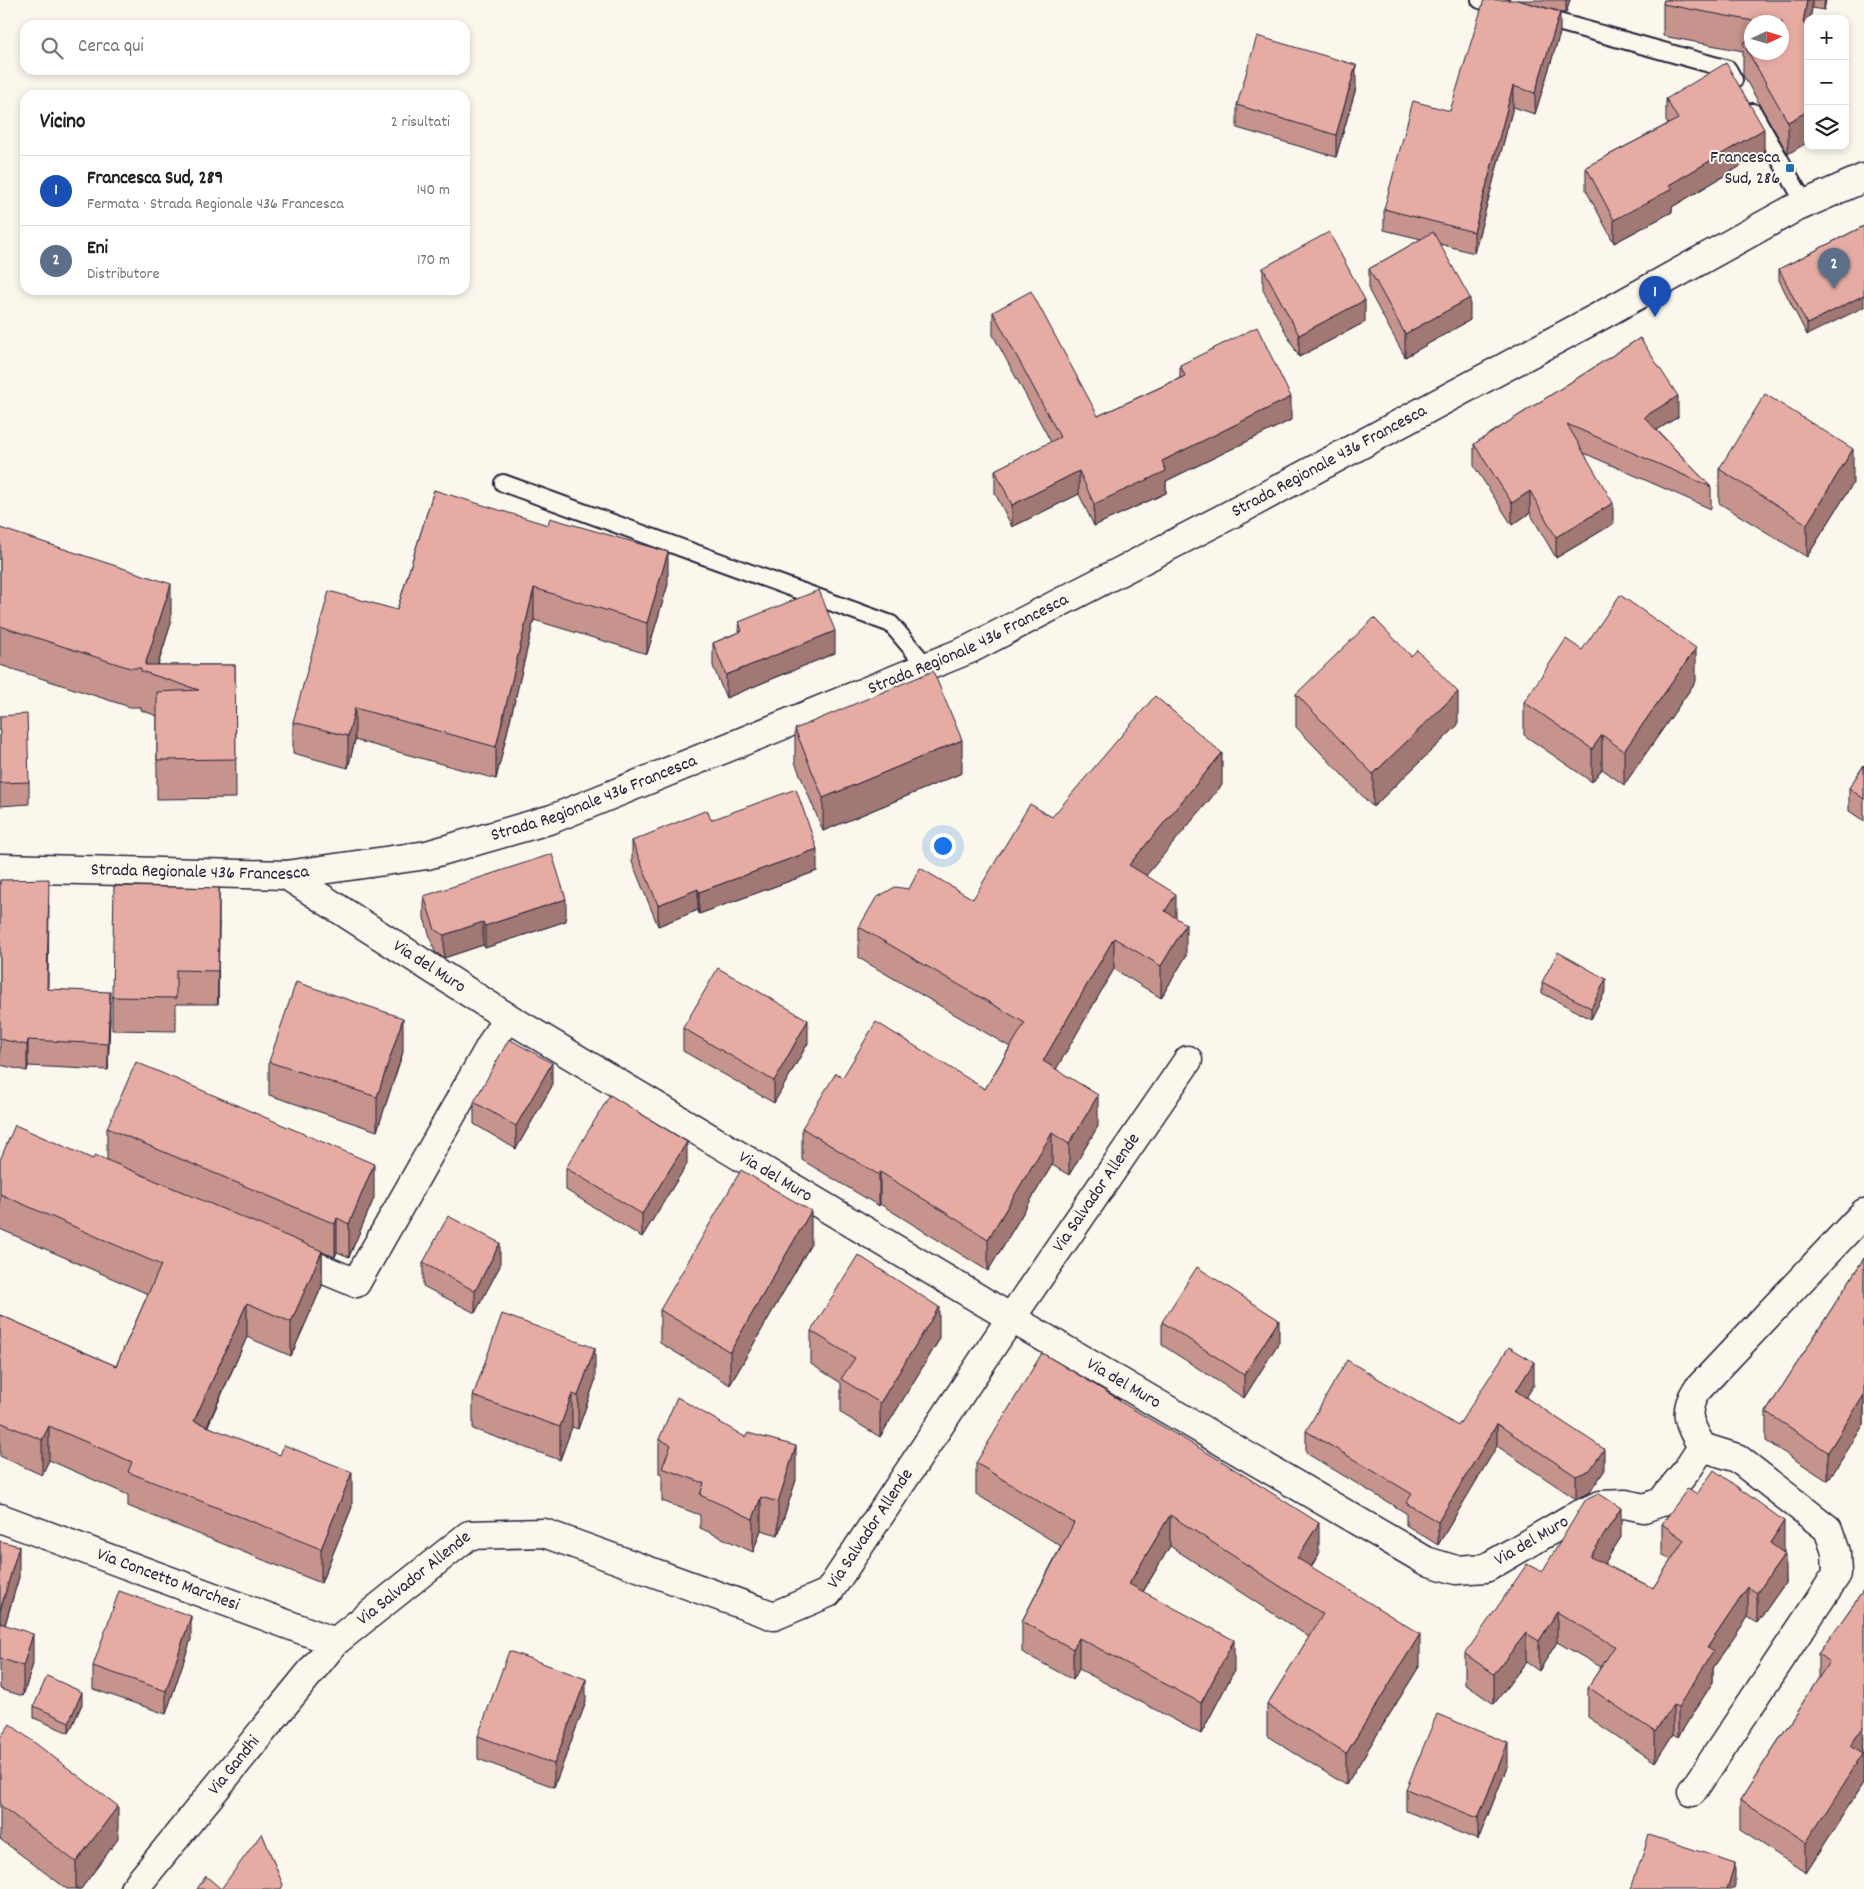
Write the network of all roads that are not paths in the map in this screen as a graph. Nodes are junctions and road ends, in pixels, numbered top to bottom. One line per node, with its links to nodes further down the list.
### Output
1 (1480, 0): 3 (lane)
2 (1864, 178): 3 (street, Strada Regionale 436 Francesca)
3 (1805, 204): 5 (street, Strada Regionale 436 Francesca)
4 (503, 483): 5 (lane)
5 (927, 667): 7 (street, Strada Regionale 436 Francesca)
6 (0, 868): 7 (street, Strada Regionale 436 Francesca)
7 (286, 875): 8 (street, Via del Muro)
8 (507, 1017): 11 (street); 12 (street, Via del Muro)
9 (1188, 1060): 12 (street, Via Salvador Allende)
10 (1864, 1213): 13 (street)
11 (266, 1245)
12 (1011, 1318): 13 (street, Via del Muro); 15 (street, Via Salvador Allende)
13 (1702, 1447): 16 (street)
14 (0, 1518): 15 (street, Via Concetto Marchesi)
15 (335, 1642): 17 (street, Via Gandhi)
16 (1692, 1792)
17 (134, 1889)

